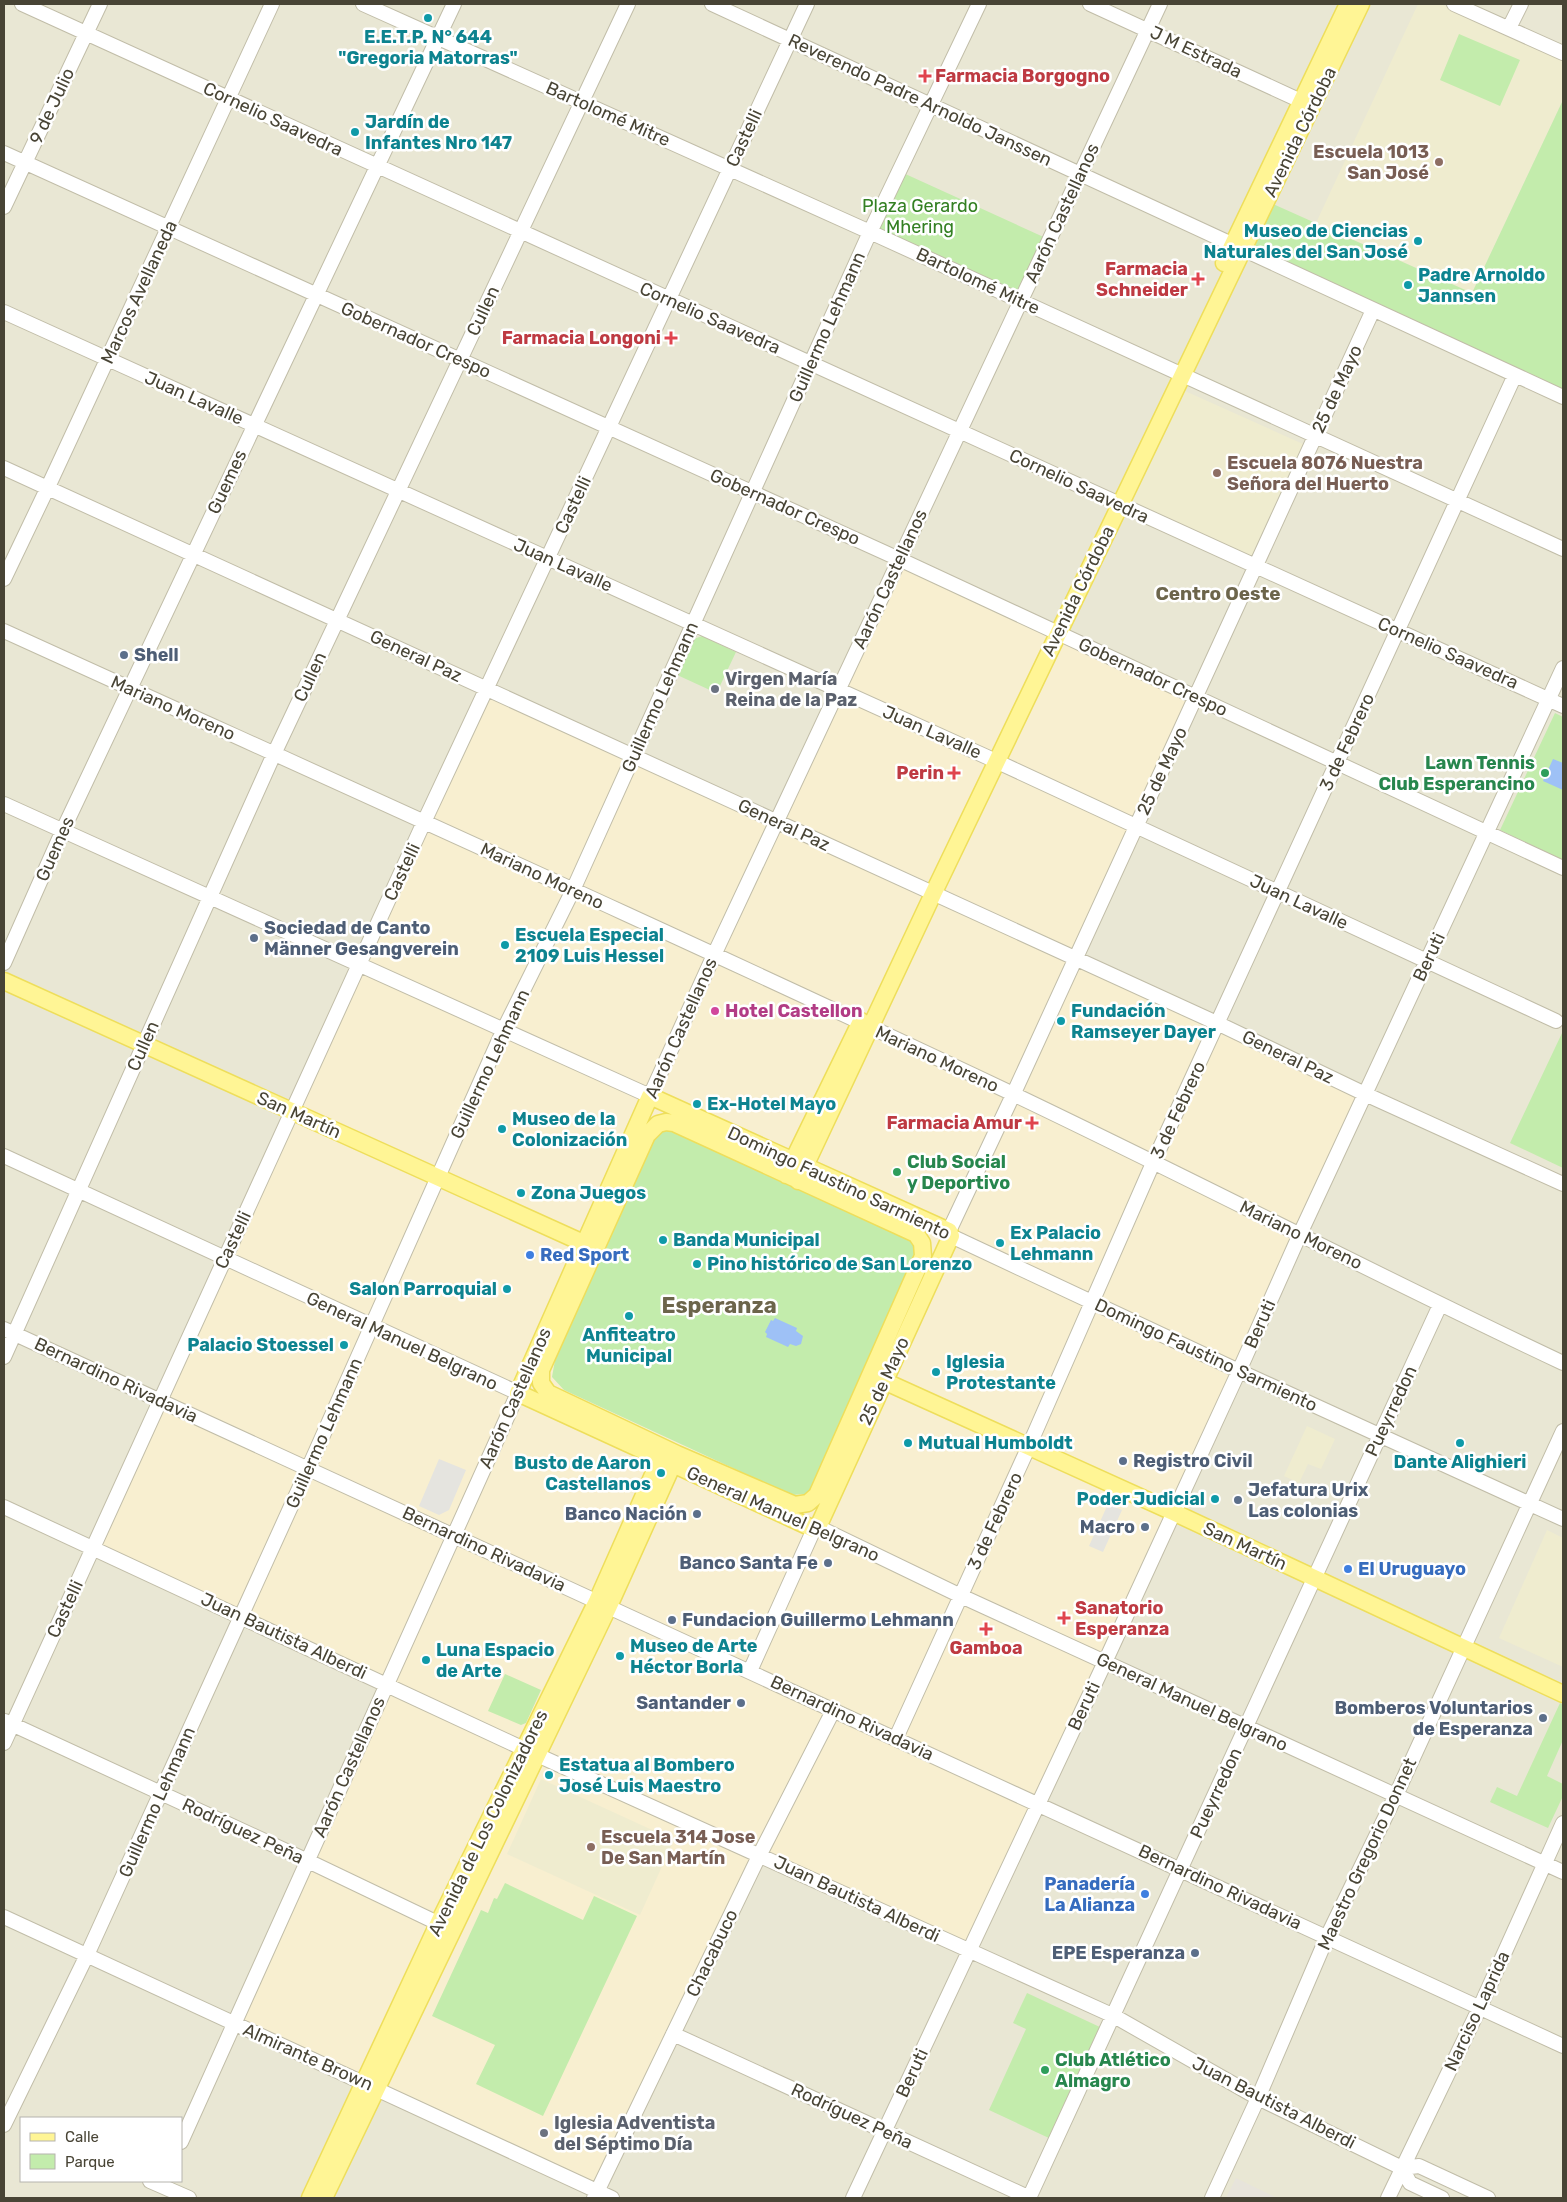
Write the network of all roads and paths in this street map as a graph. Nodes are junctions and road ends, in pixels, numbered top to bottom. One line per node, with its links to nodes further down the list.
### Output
1 (22, 4): 18 (street, Cornelio Saavedra)
2 (100, 4): 18 (street, 9 de Julio)
3 (272, 4): 22 (street, Marcos Avellaneda)
4 (363, 4): 19 (street, Bartolomé Mitre)
5 (454, 4): 19 (street, Guemes)
6 (628, 4): 24 (street, Cullen)
7 (712, 4): 20 (street, Reverendo Padre Arnoldo Janssen)
8 (807, 4): 20 (street, Castelli)
9 (979, 4): 25 (street, Guillermo Lehmann)
10 (1090, 4): 17 (street, J M Estrada)
11 (1160, 4): 17 (street, Aarón Castellanos)
12 (1348, 4): 23 (main road, Avenida Córdoba)
13 (1362, 4): 35 (main road, Avenida Córdoba)
14 (1454, 4): 16 (street)
15 (1521, 4): 16 (street)
16 (1509, 28): 21 (street)
17 (1147, 30): 23 (street, J M Estrada); 30 (street, Aarón Castellanos)
18 (86, 33): 22 (street, Cornelio Saavedra); 27 (street, 9 de Julio)
19 (438, 38): 24 (street, Bartolomé Mitre); 28 (street, Guemes)
20 (790, 40): 25 (street, Reverendo Padre Arnoldo Janssen); 29 (street, Castelli)
21 (1563, 54)
22 (228, 99): 28 (street, Cornelio Saavedra); 32 (street, Marcos Avellaneda)
23 (1301, 101): 35 (main road, Avenida Córdoba)
24 (582, 102): 29 (street, Bartolomé Mitre); 33 (street, Cullen)
25 (931, 105): 30 (street, Reverendo Padre Arnoldo Janssen); 34 (street, Guillermo Lehmann)
26 (4, 153): 27 (street, Gobernador Crespo)
27 (25, 162): 31 (street, 9 de Julio); 32 (street, Gobernador Crespo)
28 (377, 167): 33 (street, Cornelio Saavedra); 36 (street, Guemes)
29 (730, 169): 34 (street, Bartolomé Mitre); 37 (street, Castelli)
30 (1080, 174): 35 (street, Reverendo Padre Arnoldo Janssen); 38 (street, Aarón Castellanos)
31 (4, 207)
32 (169, 228): 36 (street, Gobernador Crespo); 41 (street, Marcos Avellaneda)
33 (521, 232): 37 (street, Cornelio Saavedra); 42 (street, Cullen)
34 (870, 232): 38 (street, Bartolomé Mitre); 43 (street, Guillermo Lehmann)
35 (1238, 247): 39 (street, Reverendo Padre Arnoldo Janssen); 44 (main road, Avenida Córdoba)
36 (316, 295): 42 (street, Gobernador Crespo); 47 (street, Guemes)
37 (669, 299): 43 (street, Cornelio Saavedra); 48 (street, Castelli)
38 (1021, 300): 44 (street, Bartolomé Mitre); 49 (street, Aarón Castellanos)
39 (1373, 310): 45 (street, Reverendo Padre Arnoldo Janssen); 50 (street, 25 de Mayo)
40 (4, 312): 41 (street, Juan Lavalle)
41 (108, 359): 47 (street, Juan Lavalle); 52 (street, Marcos Avellaneda)
42 (460, 360): 48 (street, Gobernador Crespo); 53 (street, Cullen)
43 (811, 364): 49 (street, Cornelio Saavedra); 54 (street, Guillermo Lehmann)
44 (1178, 374): 50 (street, Bartolomé Mitre); 56 (main road, Avenida Córdoba)
45 (1515, 375): 46 (street, Reverendo Padre Arnoldo Janssen); 55 (street, 3 de Febrero)
46 (1563, 397)
47 (254, 425): 53 (street, Juan Lavalle); 58 (street, Guemes)
48 (609, 428): 54 (street, Gobernador Crespo); 59 (street, Castelli)
49 (959, 431): 56 (street, Cornelio Saavedra); 60 (street, Aarón Castellanos)
50 (1316, 435): 55 (street, Bartolomé Mitre); 61 (street, 25 de Mayo)
51 (4, 468): 52 (street, General Paz)
52 (48, 487): 58 (street, General Paz); 62 (street, Marcos Avellaneda)
53 (398, 491): 59 (street, Juan Lavalle); 63 (street, Cullen)
54 (752, 493): 60 (street, Gobernador Crespo); 64 (street, Guillermo Lehmann)
55 (1457, 500): 57 (street, Bartolomé Mitre); 65 (street, 3 de Febrero)
56 (1115, 503): 61 (street, Cornelio Saavedra); 67 (main road, Avenida Córdoba)
57 (1563, 549)
58 (193, 554): 63 (street, General Paz); 69 (street, Guemes)
59 (548, 558): 64 (street, Juan Lavalle); 70 (street, Castelli)
60 (900, 559): 67 (street, Gobernador Crespo); 71 (street, Aarón Castellanos)
61 (1256, 566): 65 (street, Cornelio Saavedra); 72 (street, 25 de Mayo)
62 (4, 579)
63 (337, 620): 70 (street, General Paz); 75 (street, Cullen)
64 (693, 624): 71 (street, Juan Lavalle); 76 (street, Guillermo Lehmann)
65 (1398, 630): 73 (street, Cornelio Saavedra); 78 (street, 3 de Febrero)
66 (4, 631): 69 (street, Mariano Moreno)
67 (1053, 631): 72 (street, Gobernador Crespo); 77 (main road, Avenida Córdoba)
68 (1563, 668): 73 (street, Beruti)
69 (130, 688): 75 (street, Mariano Moreno); 83 (street, Guemes)
70 (487, 688): 76 (street, General Paz); 81 (street, Castelli)
71 (838, 690): 77 (street, Juan Lavalle); 80 (street, Aarón Castellanos)
72 (1196, 696): 78 (street, Gobernador Crespo); 82 (street, 25 de Mayo)
73 (1549, 699): 74 (street, Cornelio Saavedra); 84 (street, Beruti)
74 (1563, 706)
75 (274, 754): 81 (street, Mariano Moreno); 89 (street, Cullen)
76 (634, 756): 80 (street, General Paz); 86 (street, Guillermo Lehmann)
77 (992, 759): 82 (street, Juan Lavalle); 87 (main road, Avenida Córdoba)
78 (1338, 763): 84 (street, Gobernador Crespo); 88 (street, 3 de Febrero)
79 (4, 804): 83 (street, Domingo Faustino Sarmiento)
80 (777, 821): 87 (street, General Paz); 90 (street, Aarón Castellanos)
81 (424, 822): 86 (street, Mariano Moreno); 94 (street, Castelli)
82 (1136, 827): 88 (street, Juan Lavalle); 91 (street, 25 de Mayo)
83 (63, 830): 89 (street, Domingo Faustino Sarmiento); 93 (street, Guemes)
84 (1486, 832): 85 (street, Gobernador Crespo); 92 (street, Beruti)
85 (1563, 868)
86 (573, 890): 90 (street, Mariano Moreno); 99 (street, Guillermo Lehmann)
87 (928, 892): 91 (street, General Paz); 98 (main road, Avenida Córdoba)
88 (1279, 892): 92 (street, Juan Lavalle); 97 (street, 3 de Febrero)
89 (210, 897): 94 (street, Domingo Faustino Sarmiento); 100 (street, Cullen)
90 (714, 955): 98 (street, Mariano Moreno); 103 (street, Aarón Castellanos)
91 (1076, 958): 97 (street, General Paz); 102 (street, 25 de Mayo)
92 (1427, 961): 96 (street, Juan Lavalle); 101 (street, Beruti)
93 (4, 963)
94 (359, 965): 99 (street, Domingo Faustino Sarmiento); 104 (street, Castelli)
95 (4, 981): 100 (main road, San Martín)
96 (1556, 1021)
97 (1219, 1024): 101 (street, General Paz); 107 (street, 3 de Febrero)
98 (865, 1026): 102 (street, Mariano Moreno); 108 (main road, Avenida Córdoba)
99 (503, 1031): 103 (street, Domingo Faustino Sarmiento); 109 (street, Guillermo Lehmann)
100 (144, 1044): 104 (main road, San Martín); 111 (street, Cullen)
101 (1365, 1094): 110 (street, General Paz); 113 (street, Beruti)
102 (1014, 1095): 107 (street, Mariano Moreno); 112 (street, 25 de Mayo)
103 (650, 1096): 108 (main road, Domingo Faustino Sarmiento); 114 (main road, Aarón Castellanos)
104 (292, 1112): 109 (main road, San Martín); 116 (street, Castelli)
105 (674, 1123): 108 (main road, Domingo Faustino Sarmiento); 114 (main road, Aarón Castellanos)
106 (4, 1156): 111 (street, General Manuel Belgrano)
107 (1154, 1163): 113 (street, Mariano Moreno); 117 (street, 3 de Febrero)
108 (796, 1170): 112 (main road, Domingo Faustino Sarmiento); 115 (main road, Domingo Faustino Sarmiento)
109 (438, 1178): 114 (main road, San Martín); 119 (street, Guillermo Lehmann)
110 (1563, 1184)
111 (78, 1190): 116 (street, General Manuel Belgrano); 120 (street, Cullen)
112 (950, 1233): 117 (street, Domingo Faustino Sarmiento); 125 (main road, 25 de Mayo)
113 (1300, 1234): 118 (street, Mariano Moreno); 124 (street, Beruti)
114 (589, 1246): 123 (main road, Aarón Castellanos); 126 (main road, Aarón Castellanos)
115 (923, 1256): 125 (main road, 25 de Mayo)
116 (225, 1259): 119 (street, General Manuel Belgrano); 127 (street, Castelli)
117 (1092, 1302): 124 (street, Domingo Faustino Sarmiento); 130 (street, 3 de Febrero)
118 (1440, 1305): 122 (street, Mariano Moreno); 129 (street, Pueyrredon)
119 (372, 1327): 126 (street, General Manuel Belgrano); 132 (street, Guillermo Lehmann)
120 (9, 1332): 121 (street, Cullen); 127 (street, Bernardino Rivadavia)
121 (4, 1357)
122 (1563, 1363)
123 (541, 1370): 131 (main road, General Manuel Belgrano)
124 (1239, 1371): 129 (street, Domingo Faustino Sarmiento); 136 (street, Beruti)
125 (878, 1378): 130 (main road, San Martín); 134 (main road, 25 de Mayo); 138 (main road, 25 de Mayo)
126 (518, 1393): 131 (main road, General Manuel Belgrano); 139 (street, Aarón Castellanos)
127 (160, 1401): 132 (street, Bernardino Rivadavia); 140 (street, Castelli)
128 (1563, 1431): 133 (street, Maestro Gregorio Donnet)
129 (1380, 1435): 133 (street, Domingo Faustino Sarmiento); 141 (street, Pueyrredon)
130 (1029, 1446): 136 (main road, San Martín); 142 (street, 3 de Febrero)
131 (669, 1456): 134 (main road, General Manuel Belgrano); 138 (main road, General Manuel Belgrano); 143 (main road, Avenida de Los Colonizadores)
132 (308, 1469): 139 (street, Bernardino Rivadavia); 144 (street, Guillermo Lehmann)
133 (1529, 1503): 137 (street, Domingo Faustino Sarmiento); 145 (street, Maestro Gregorio Donnet)
134 (801, 1505)
135 (4, 1507): 140 (street, Juan Bautista Alberdi)
136 (1173, 1512): 141 (main road, San Martín); 146 (street, Beruti)
137 (1563, 1519)
138 (816, 1528): 142 (street, General Manuel Belgrano); 147 (street, 25 de Mayo)
139 (454, 1535): 143 (street, Bernardino Rivadavia); 148 (street, Aarón Castellanos)
140 (93, 1548): 144 (street, Juan Bautista Alberdi); 151 (street, Castelli)
141 (1314, 1578): 145 (main road, San Martín); 152 (street, Pueyrredon)
142 (961, 1596): 146 (street, General Manuel Belgrano); 153 (street, 3 de Febrero)
143 (603, 1603): 147 (street, Bernardino Rivadavia); 155 (main road, Avenida de Los Colonizadores)
144 (241, 1617): 148 (street, Juan Bautista Alberdi); 156 (street, Guillermo Lehmann)
145 (1463, 1648): 149 (main road, San Martín); 157 (street, Maestro Gregorio Donnet)
146 (1104, 1662): 152 (street, General Manuel Belgrano); 158 (street, Beruti)
147 (750, 1671): 150 (street, Bernardino Rivadavia)
148 (387, 1683): 155 (street, Juan Bautista Alberdi); 161 (street, Aarón Castellanos)
149 (1563, 1694)
150 (834, 1710): 153 (street, Bernardino Rivadavia); 160 (street, Chacabuco)
151 (8, 1723): 154 (street, Castelli); 156 (street, Rodríguez Peña)
152 (1247, 1727): 157 (street, General Manuel Belgrano); 163 (street, Pueyrredon)
153 (896, 1738): 158 (street, Bernardino Rivadavia)
154 (4, 1743)
155 (530, 1751): 160 (street, Juan Bautista Alberdi); 166 (main road, Avenida de Los Colonizadores)
156 (161, 1793): 161 (street, Rodríguez Peña); 169 (street, Guillermo Lehmann)
157 (1396, 1795): 162 (street, General Manuel Belgrano); 167 (street, Maestro Gregorio Donnet)
158 (1038, 1803): 163 (street, Bernardino Rivadavia); 168 (street, Beruti)
159 (1563, 1823): 162 (street, Narciso Laprida)
160 (760, 1854): 168 (street, Juan Bautista Alberdi); 173 (street, Chacabuco)
161 (308, 1860): 166 (street, Rodríguez Peña); 172 (street, Aarón Castellanos)
162 (1546, 1864): 164 (street, General Manuel Belgrano); 170 (street, Narciso Laprida)
163 (1180, 1869): 167 (street, Bernardino Rivadavia); 171 (street, Pueyrredon)
164 (1563, 1872)
165 (4, 1917): 169 (street, Almirante Brown)
166 (446, 1927): 175 (main road, Avenida de Los Colonizadores)
167 (1327, 1937): 170 (street, Bernardino Rivadavia); 176 (street, Maestro Gregorio Donnet)
168 (970, 1950): 171 (street, Juan Bautista Alberdi); 179 (street, Beruti)
169 (87, 1955): 172 (street, Almirante Brown); 177 (street, Guillermo Lehmann)
170 (1480, 2007): 174 (street, Bernardino Rivadavia); 181 (street, Narciso Laprida)
171 (1114, 2016): 176 (street, Juan Bautista Alberdi); 189 (street, Pueyrredon)
172 (234, 2023): 175 (street, Almirante Brown); 180 (street, Aarón Castellanos)
173 (673, 2034): 179 (street, Rodríguez Peña); 183 (street, Chacabuco)
174 (1563, 2046)
175 (370, 2086): 183 (street, Almirante Brown); 185 (main road, Avenida de Los Colonizadores); 186 (main road, Avenida de Los Colonizadores)
176 (1258, 2098): 181 (street, Juan Bautista Alberdi); 190 (street, Maestro Gregorio Donnet)
177 (5, 2119): 178 (street)
178 (20, 2122)
179 (885, 2131): 188 (street, Beruti); 189 (street, Rodríguez Peña)
180 (182, 2140)
181 (1402, 2168): 191 (street, Narciso Laprida); 192 (street, Juan Bautista Alberdi); 193 (street, Juan Bautista Alberdi)
182 (158, 2186): 184 (street)
183 (595, 2195): 187 (street, Almirante Brown)
184 (188, 2198)
185 (310, 2198)
186 (324, 2198)
187 (612, 2198)
188 (854, 2198)
189 (1030, 2198)
190 (1212, 2198)
191 (1388, 2198)
192 (1442, 2198)
193 (1488, 2198)

